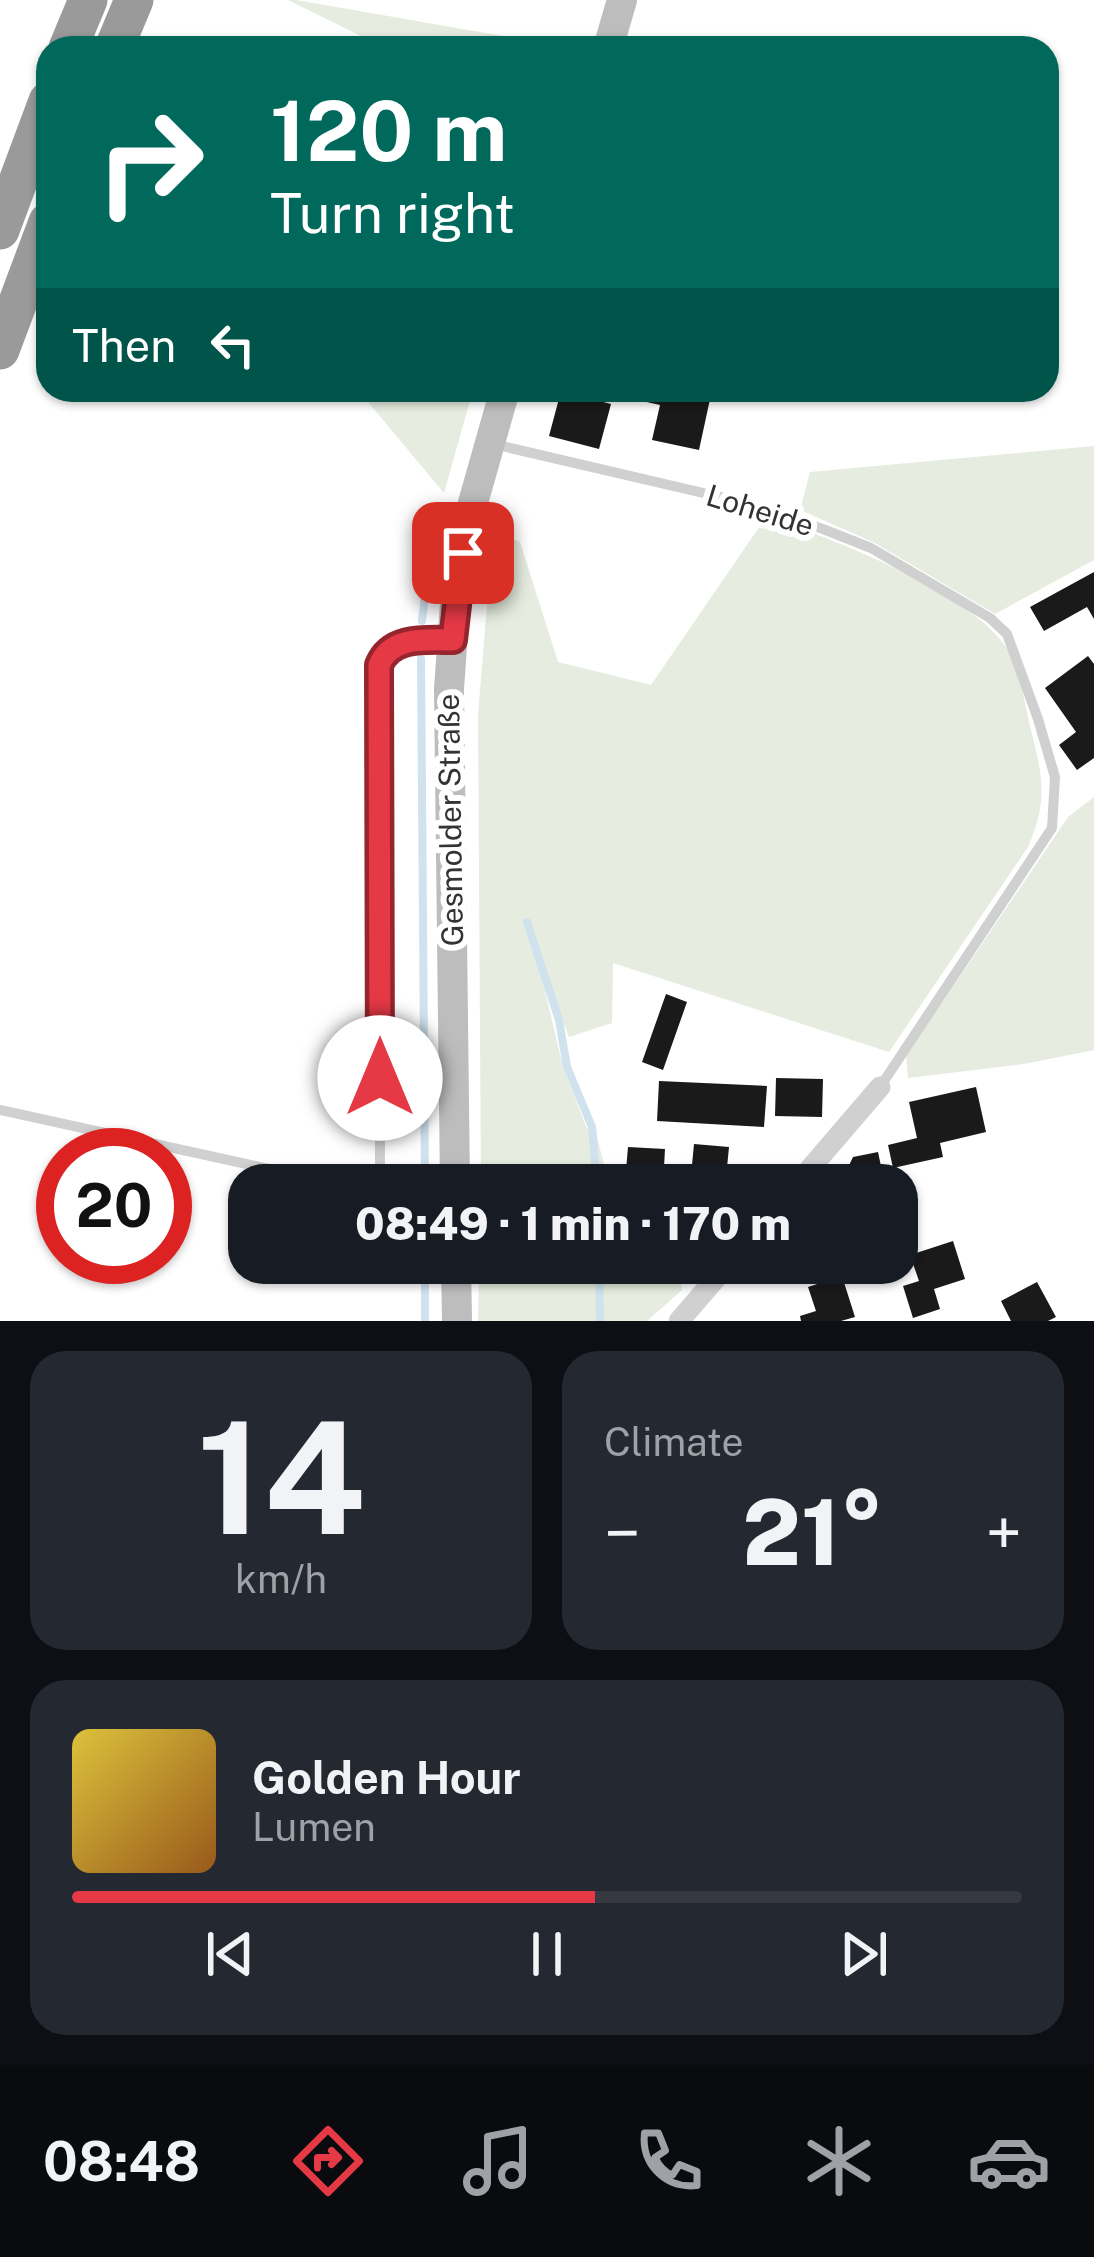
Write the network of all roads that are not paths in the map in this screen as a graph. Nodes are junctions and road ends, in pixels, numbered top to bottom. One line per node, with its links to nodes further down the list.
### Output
1 (88, 0): 4 (highway)
2 (134, 0): 5 (highway)
3 (622, 0): 6 (street)
4 (73, 36)
5 (119, 36)
6 (612, 36)
7 (36, 133): 8 (highway)
8 (0, 230)
9 (36, 254): 10 (highway)
10 (0, 350)
11 (502, 402): 12 (street, Gesmolder Straße)
12 (490, 444): 13 (street, Gesmolder Straße); 14 (lane, Loheide)
13 (453, 640): 15 (lane); 16 (street, Gesmolder Straße)
14 (880, 1087): 17 (street)
15 (0, 1110)
16 (455, 1164)
17 (814, 1164)
18 (456, 1284): 20 (street)
19 (711, 1284): 21 (street)
20 (457, 1321)
21 (679, 1321)

